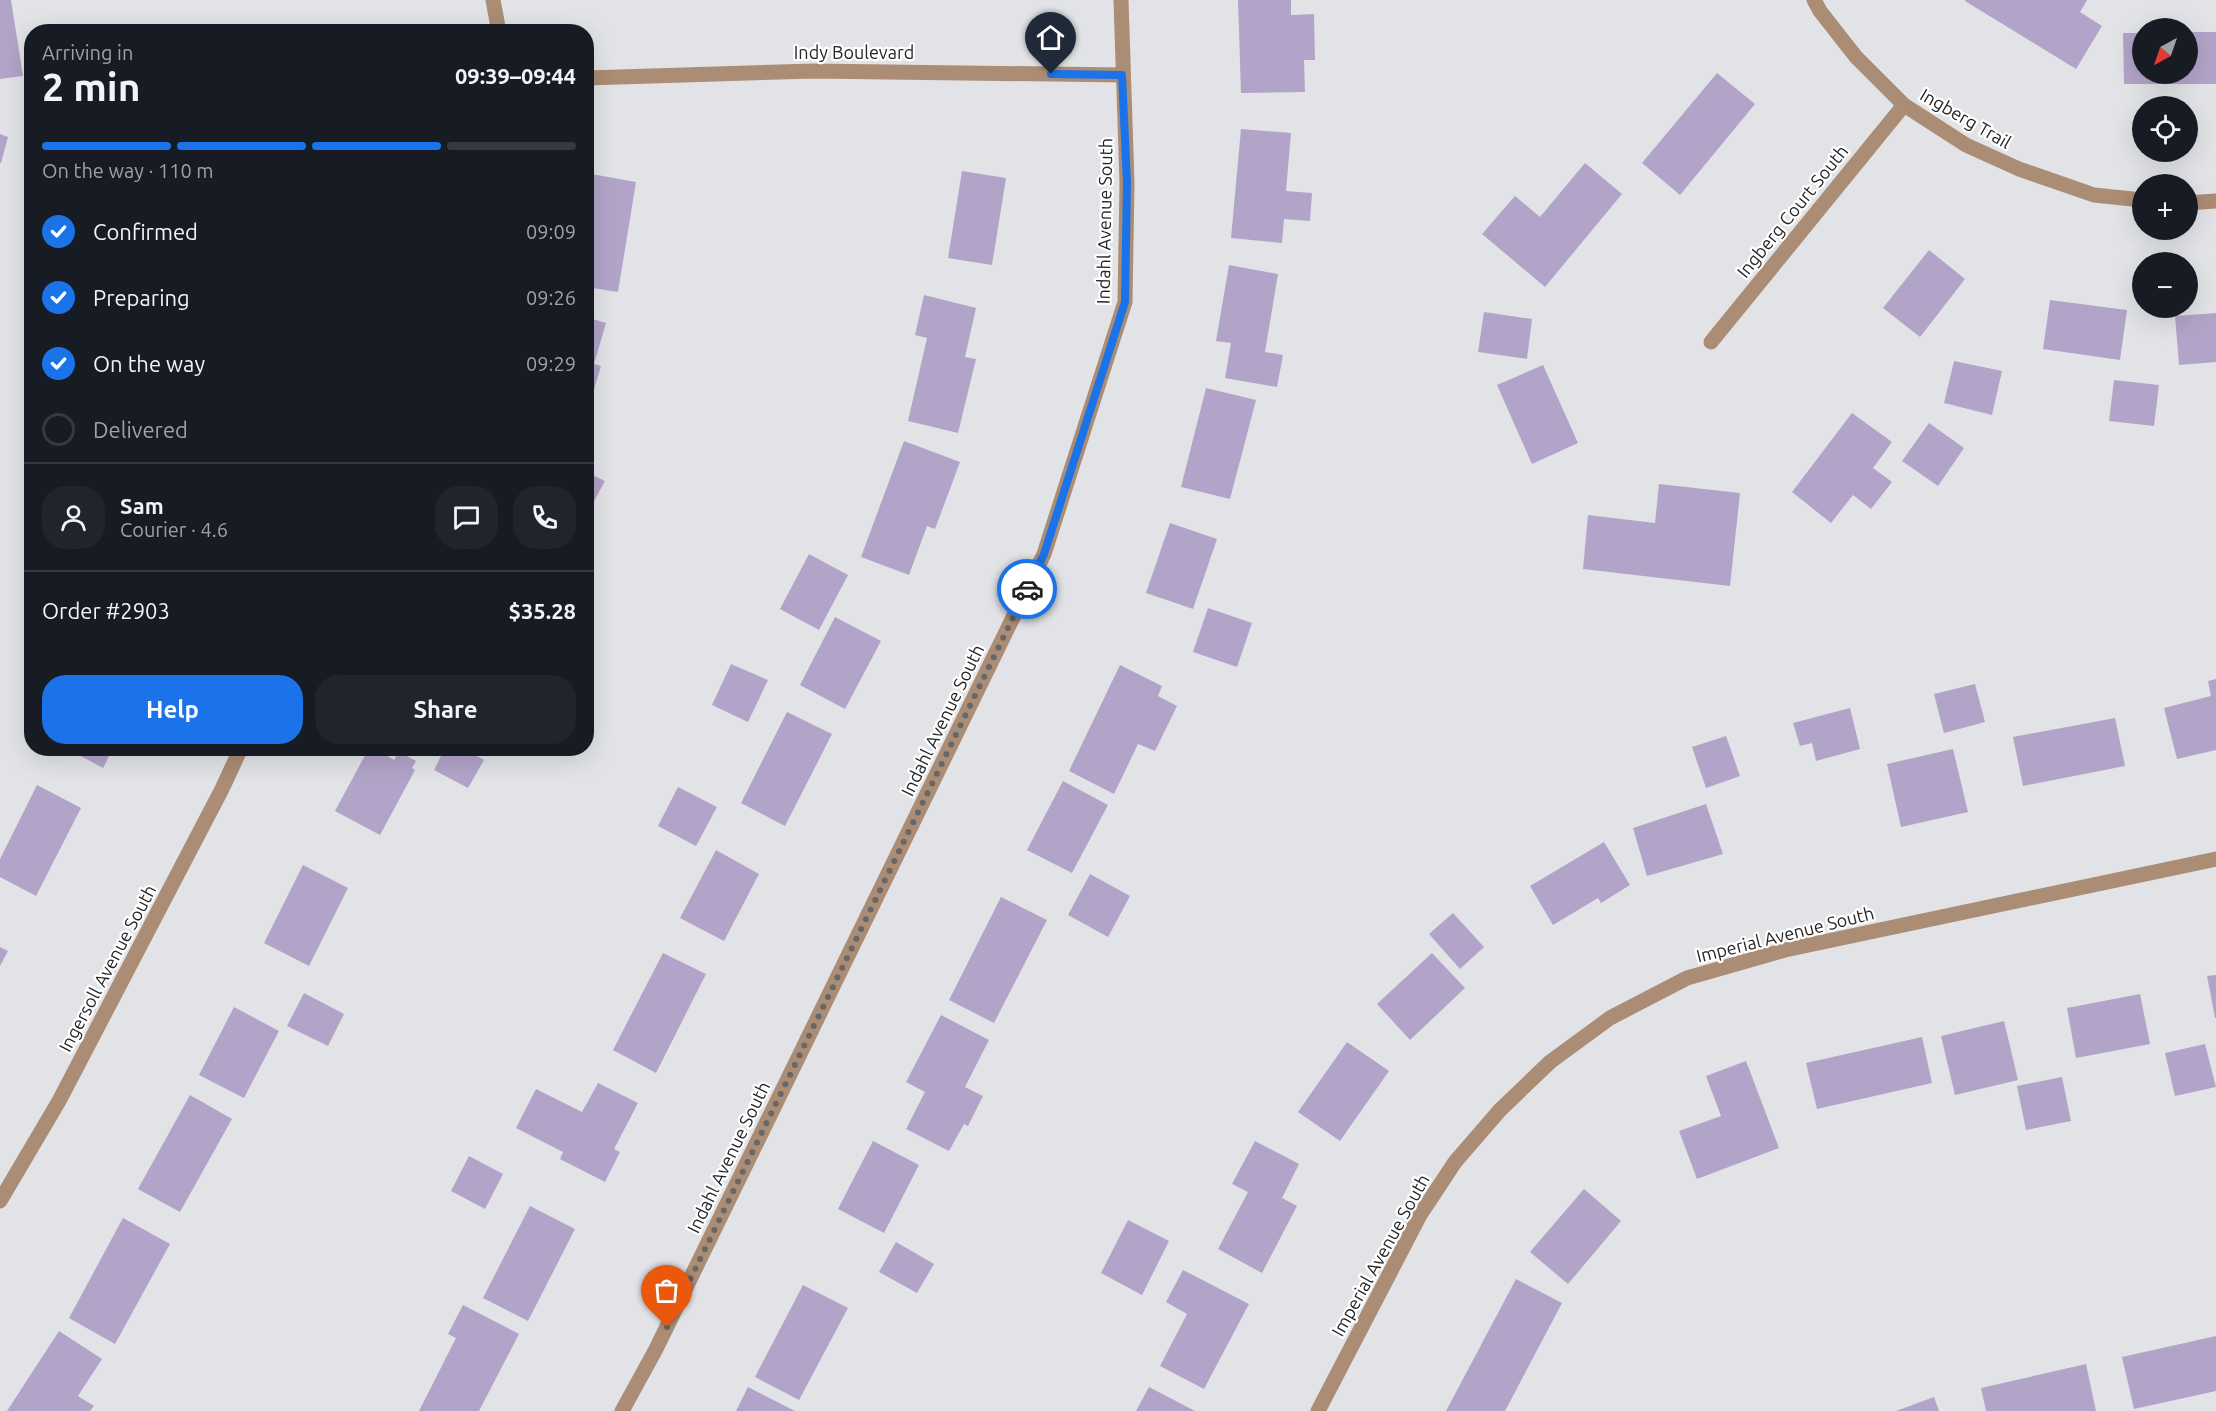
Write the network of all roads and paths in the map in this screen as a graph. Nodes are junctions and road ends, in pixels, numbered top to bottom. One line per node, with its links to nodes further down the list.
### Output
1 (493, 0): 4 (street)
2 (1121, 0): 5 (street, Indahl Avenue South)
3 (1815, 0): 7 (street, Ingberg Trail)
4 (498, 24)
5 (1122, 75): 6 (street, Indy Boulevard); 15 (street, Indahl Avenue South)
6 (594, 78)
7 (1904, 105): 8 (street, Ingberg Trail); 11 (street, Ingberg Court South)
8 (2132, 199)
9 (2216, 201): 10 (street)
10 (2198, 202)
11 (1711, 342)
12 (237, 756): 14 (street, Ingersoll Avenue South)
13 (2216, 859): 16 (street, Imperial Avenue South)
14 (0, 1201)
15 (622, 1411)
16 (1318, 1411)

